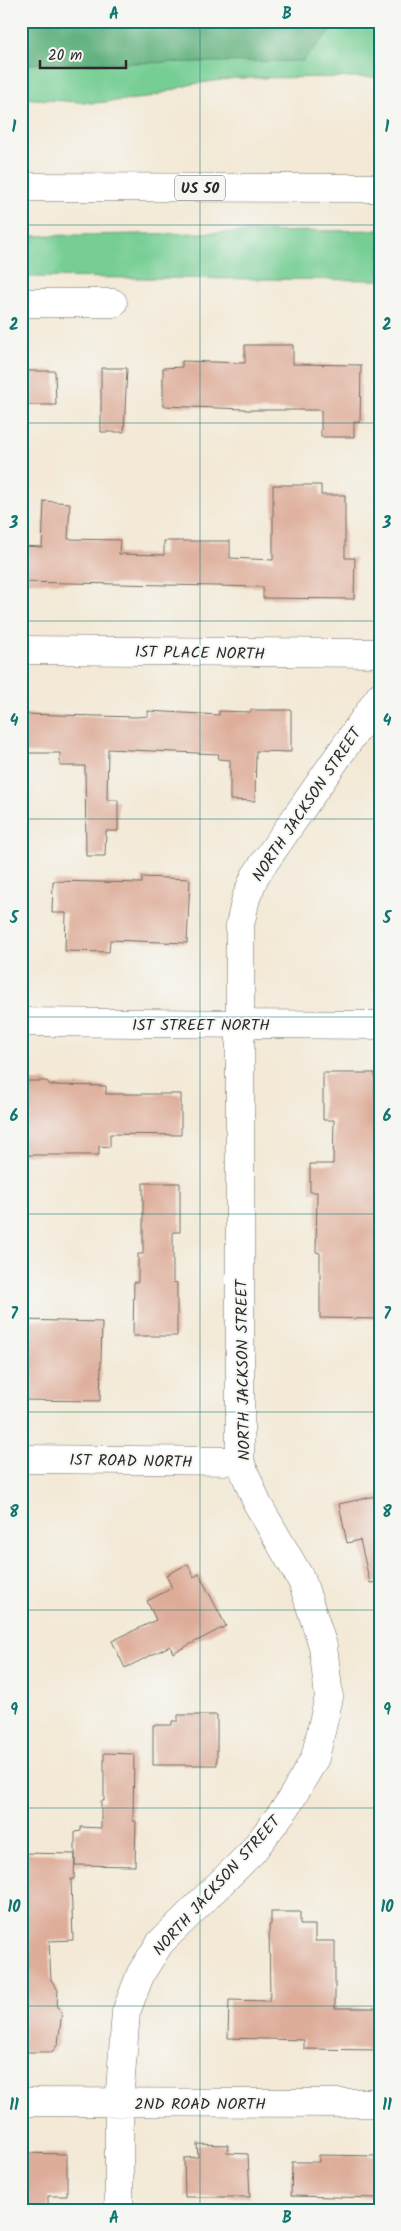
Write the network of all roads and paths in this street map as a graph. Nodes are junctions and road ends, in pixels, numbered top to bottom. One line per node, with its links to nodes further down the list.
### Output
1 (21, 187): 2 (main road, US 50)
2 (380, 188)
3 (21, 303): 4 (main road)
4 (113, 303)
5 (21, 650): 6 (main road, 1ST PLACE NORTH)
6 (380, 653)
7 (380, 696): 8 (main road, NORTH JACKSON STREET)
8 (370, 728): 10 (main road, NORTH JACKSON STREET)
9 (21, 1022): 10 (main road, 1ST STREET NORTH)
10 (240, 1024): 11 (main road, 1ST STREET NORTH); 13 (main road, NORTH JACKSON STREET)
11 (380, 1025)
12 (21, 1459): 13 (main road, 1ST ROAD NORTH)
13 (240, 1461): 15 (main road, NORTH JACKSON STREET)
14 (21, 2102): 15 (main road, 2ND ROAD NORTH)
15 (119, 2103): 16 (main road, 2ND ROAD NORTH); 17 (main road, NORTH JACKSON STREET)
16 (380, 2103)
17 (119, 2210)

